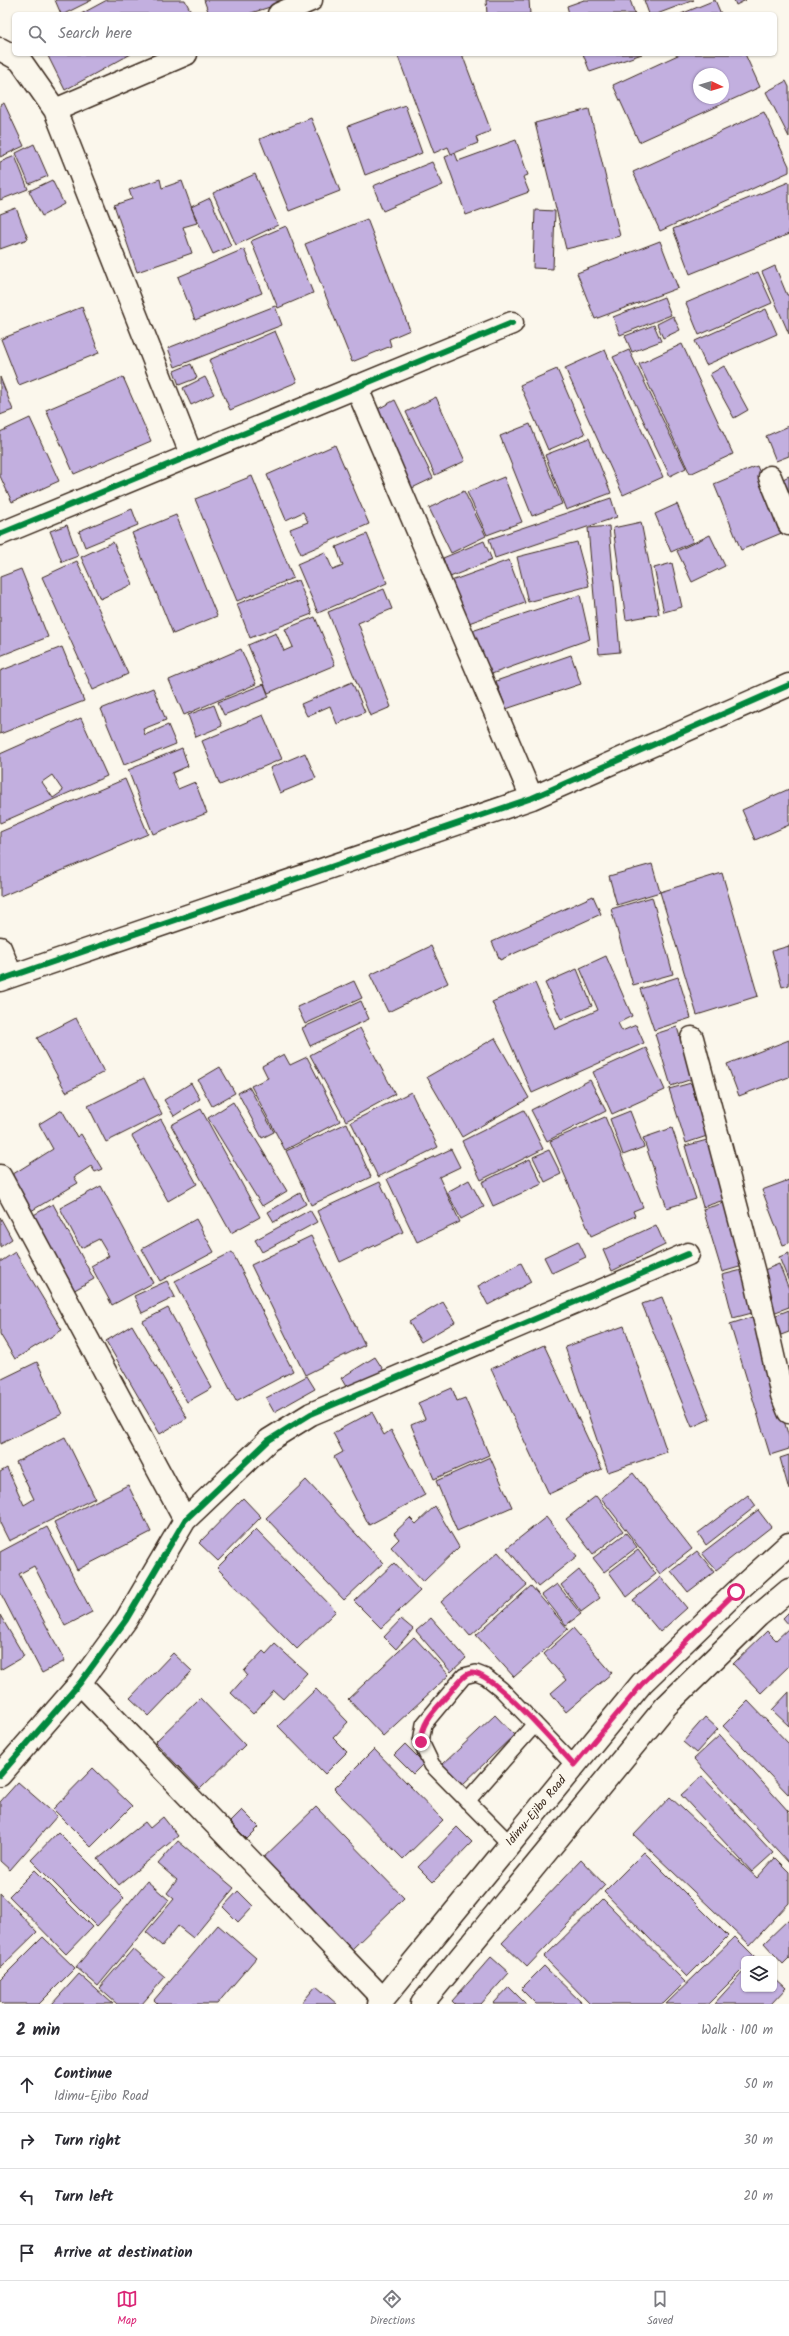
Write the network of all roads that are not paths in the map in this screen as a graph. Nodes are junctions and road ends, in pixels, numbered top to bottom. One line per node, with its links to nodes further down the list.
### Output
1 (311, 0): 2 (street)
2 (284, 12)
3 (0, 49): 4 (street)
4 (12, 56)
5 (13, 56): 7 (street)
6 (181, 56): 7 (street)
7 (55, 110): 10 (street)
8 (512, 322): 9 (street)
9 (356, 386): 10 (street); 15 (street)
10 (191, 454): 13 (street)
11 (770, 477): 12 (street)
12 (789, 524)
13 (0, 534)
14 (789, 685): 15 (street)
15 (532, 798): 17 (street)
16 (0, 948): 17 (street)
17 (6, 978)
18 (692, 1038): 21 (street)
19 (0, 1176): 22 (street)
20 (688, 1254): 22 (street)
21 (789, 1412)
22 (185, 1520): 25 (street)
23 (789, 1544): 27 (street, Idimu-Ejibo Road)
24 (789, 1590): 32 (street)
25 (80, 1683): 28 (street); 31 (street)
26 (535, 1724): 27 (lane); 29 (lane); 29 (lane)
27 (574, 1765): 30 (street, Idimu-Ejibo Road)
28 (0, 1775)
29 (467, 1802): 30 (lane)
30 (509, 1843): 31 (street, Idimu-Ejibo Road)
31 (381, 2002)
32 (422, 2004)

